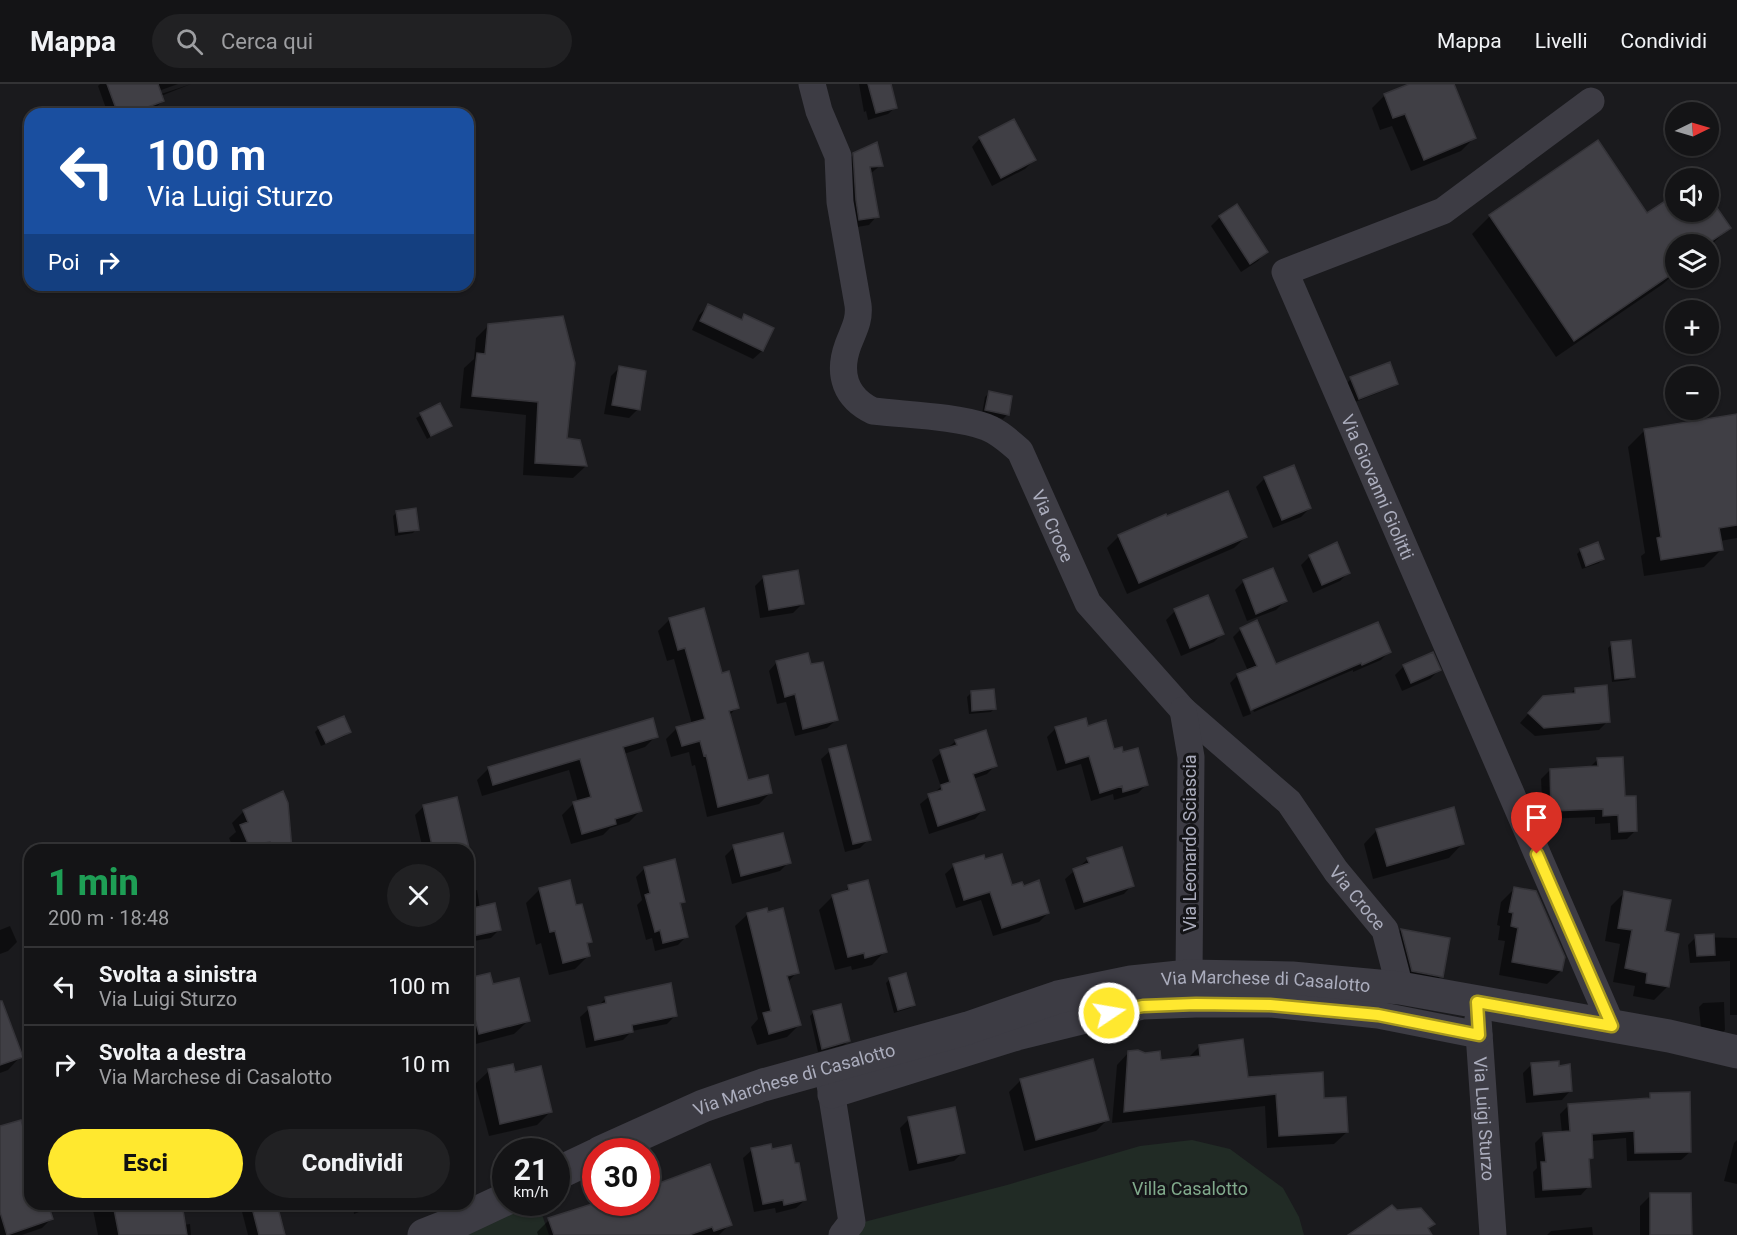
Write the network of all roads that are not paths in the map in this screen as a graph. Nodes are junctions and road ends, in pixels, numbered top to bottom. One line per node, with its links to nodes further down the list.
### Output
1 (812, 84): 3 (street, Via Croce)
2 (1592, 101): 7 (street, Via Giovanni Giolitti)
3 (1183, 710): 4 (street, Via Leonardo Sciascia); 5 (street, Via Croce)
4 (1189, 976): 5 (street, Via Marchese di Casalotto); 10 (street, Via Marchese di Casalotto)
5 (1400, 988): 6 (street, Via Marchese di Casalotto)
6 (1477, 1002): 7 (street, Via Marchese di Casalotto); 8 (street, Via Luigi Sturzo)
7 (1612, 1026): 9 (street, Via Marchese di Casalotto)
8 (1479, 1035): 10 (street); 15 (street, Via Luigi Sturzo)
9 (1737, 1052)
10 (829, 1081): 11 (street, Via Marchese di Casalotto); 14 (street)
11 (632, 1138)
12 (492, 1205): 13 (street)
13 (424, 1235)
14 (842, 1235)
15 (1493, 1235)

